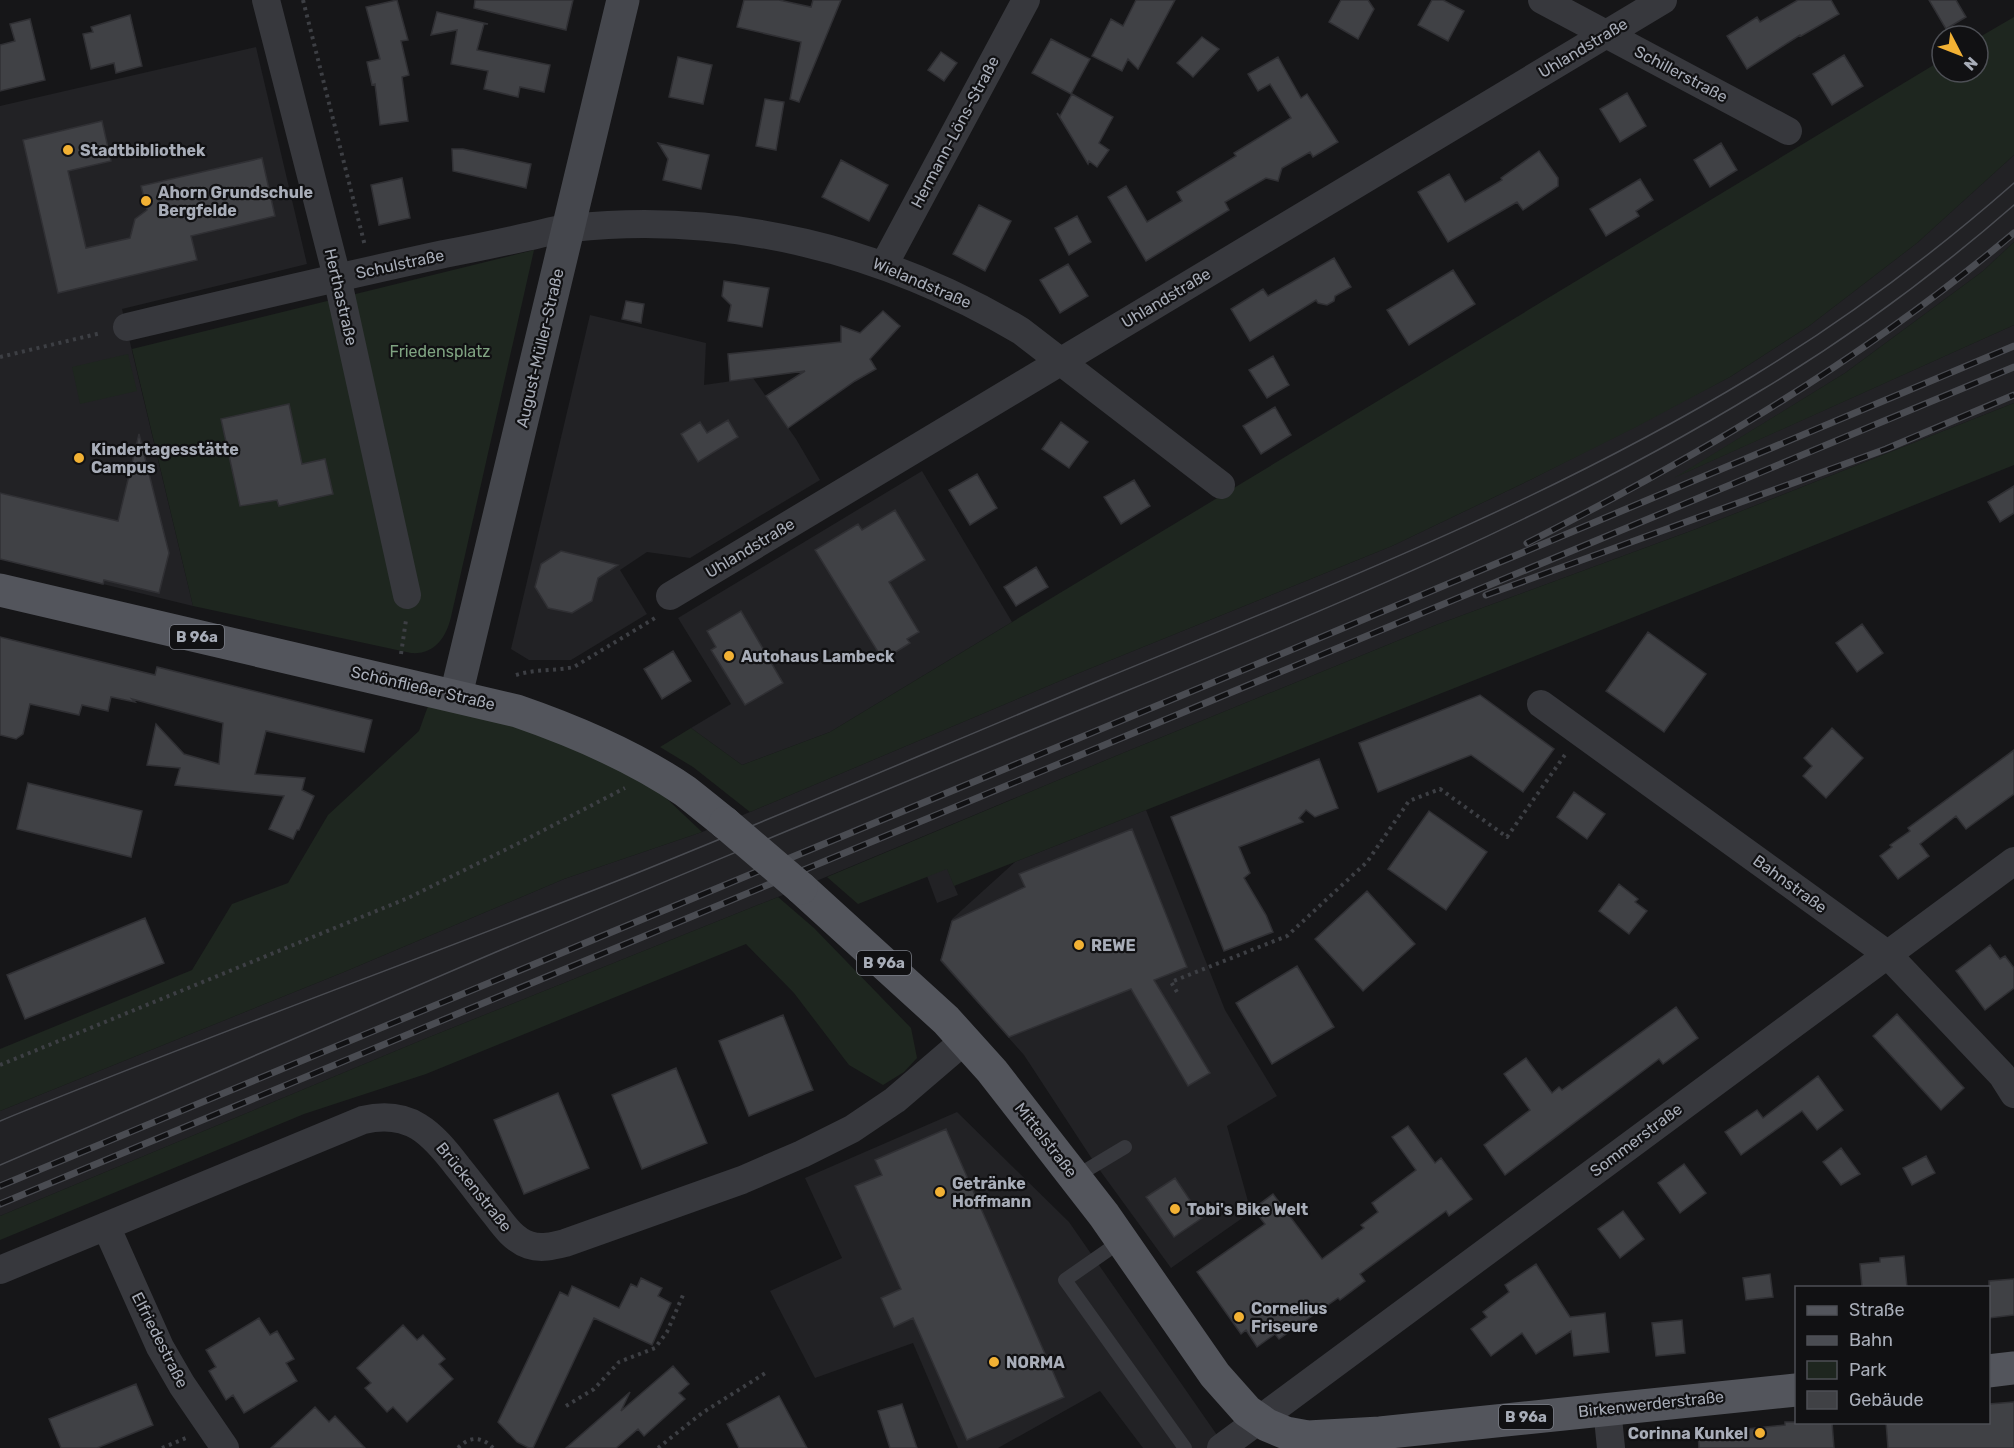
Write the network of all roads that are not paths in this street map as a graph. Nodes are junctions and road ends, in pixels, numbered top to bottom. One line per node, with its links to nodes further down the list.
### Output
1 (266, 0): 10 (street, Herthastraße)
2 (623, 0): 8 (main road, August-Müller-Straße)
3 (1026, 0): 9 (street, Hermann-Löns-Straße)
4 (1542, 0): 6 (street, Schillerstraße)
5 (1663, 0): 6 (street, Uhlandstraße)
6 (1606, 34): 7 (street, Schillerstraße); 12 (street, Uhlandstraße)
7 (1788, 131)
8 (568, 228): 9 (street, Wielandstraße); 10 (street, Schulstraße); 17 (main road, August-Müller-Straße)
9 (885, 265): 12 (street, Wielandstraße)
10 (337, 277): 11 (street, Schulstraße); 15 (street, Herthastraße)
11 (127, 327)
12 (1060, 361): 13 (street, Wielandstraße); 16 (street, Uhlandstraße)
13 (1221, 485)
14 (0, 590): 17 (main road, Schönfließer Straße / B 96a)
15 (407, 595)
16 (670, 596)
17 (456, 695): 20 (main road, Schönfließer Straße / B 96a, bridge)
18 (1541, 704): 21 (street, Bahnstraße)
19 (2014, 861): 21 (street, Sommerstraße)
20 (801, 888): 22 (main road, Mittelstraße / B 96a)
21 (1887, 954): 23 (street, Bahnstraße); 33 (street, Sommerstraße)
22 (965, 1040): 25 (main road, Mittelstraße / B 96a); 26 (street, Brückenstraße)
23 (2014, 1094)
24 (1125, 1147): 25 (lane)
25 (1075, 1177): 27 (main road, Mittelstraße / B 96a)
26 (106, 1226): 28 (street, Brückenstraße); 35 (street, Elfriedestraße)
27 (1121, 1241): 33 (main road, Mittelstraße / B 96a); 34 (lane)
28 (0, 1270)
29 (2014, 1368): 30 (main road)
30 (1990, 1371)
31 (1795, 1390): 32 (main road, Birkenwerderstraße / B 96a)
32 (1607, 1408): 33 (main road, Birkenwerderstraße / B 96a); 37 (street)
33 (1259, 1420): 36 (street, Sommerstraße)
34 (1183, 1444)
35 (225, 1448)
36 (1221, 1448)
37 (1611, 1448)

